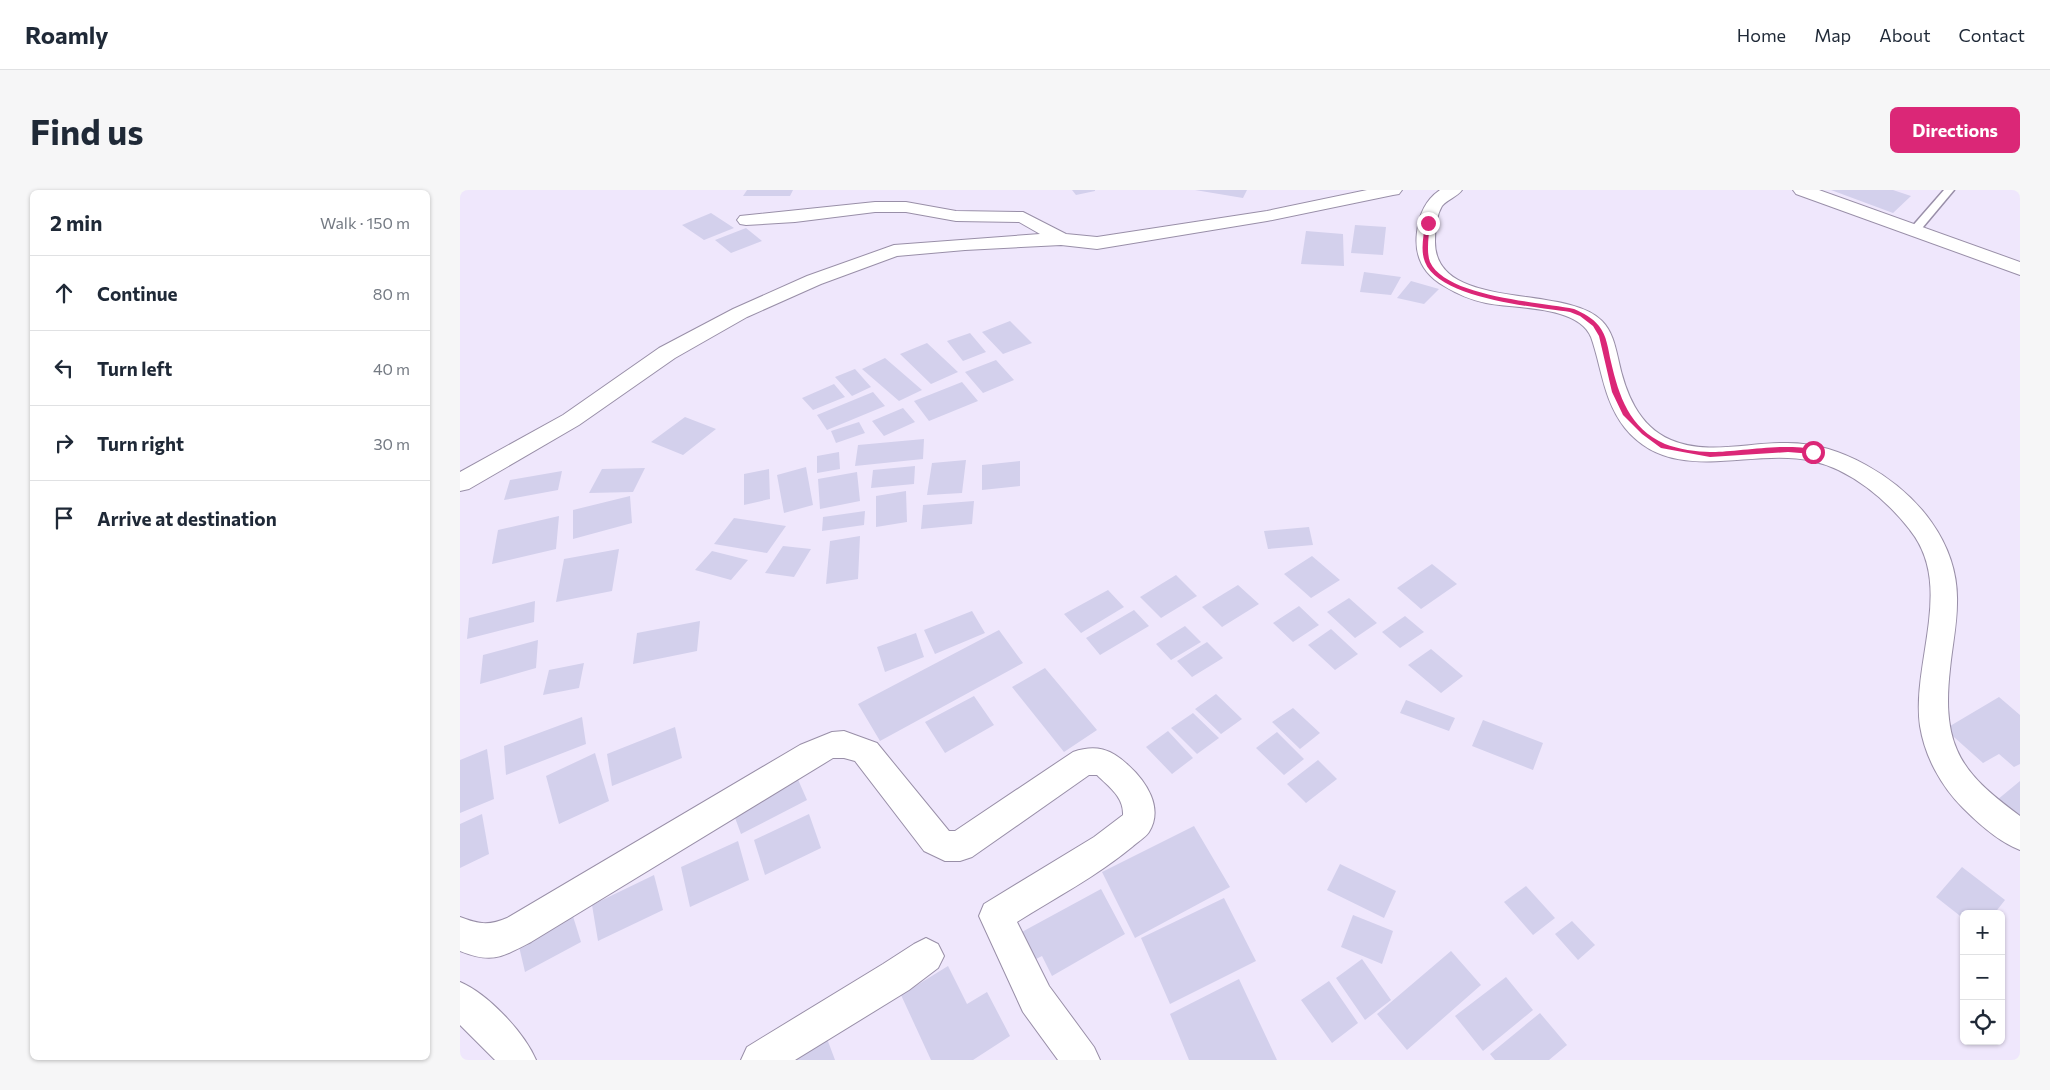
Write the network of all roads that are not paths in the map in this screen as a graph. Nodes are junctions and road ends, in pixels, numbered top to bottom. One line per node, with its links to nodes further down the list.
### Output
1 (1393, 190): 7 (street)
2 (1453, 190): 10 (street)
3 (1802, 190): 6 (street)
4 (1949, 190): 6 (lane)
5 (746, 220): 7 (street)
6 (1914, 231): 8 (street)
7 (1061, 239): 9 (street)
8 (2020, 269)
9 (460, 483)
10 (2020, 835)
11 (460, 934): 16 (street)
12 (926, 956): 15 (street)
13 (460, 1000): 14 (street)
14 (517, 1060)
15 (760, 1060)
16 (1081, 1060)

